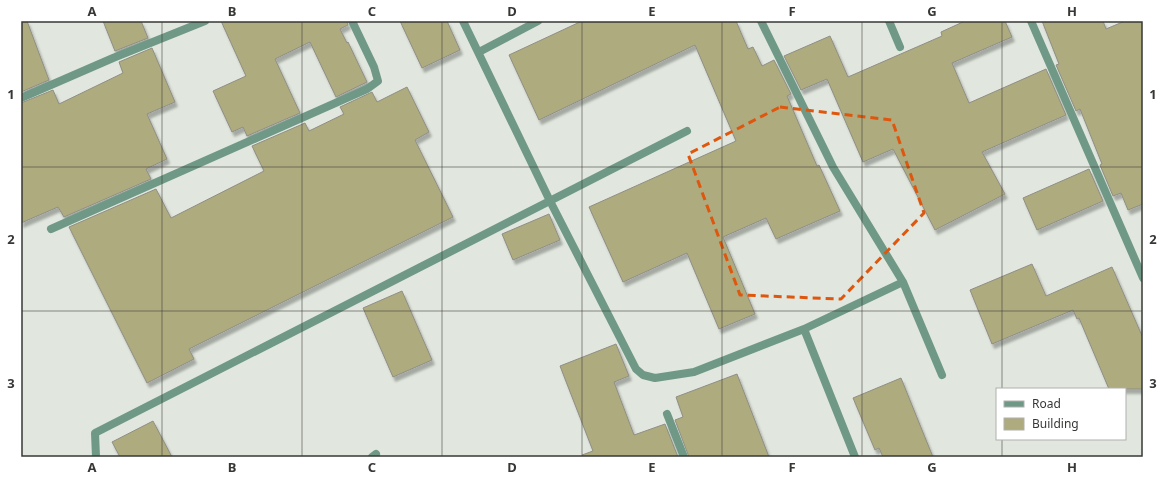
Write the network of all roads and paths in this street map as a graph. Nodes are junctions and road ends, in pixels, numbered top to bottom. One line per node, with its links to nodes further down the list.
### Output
1 (205, 21): 10 (street)
2 (352, 21): 13 (street)
3 (463, 21): 9 (street)
4 (538, 21): 9 (street)
5 (761, 21): 15 (street)
6 (889, 21): 8 (street)
7 (1031, 21): 14 (street)
8 (900, 47)
9 (479, 52): 12 (street)
10 (21, 98)
11 (687, 131): 12 (street)
12 (550, 200): 16 (street); 19 (street)
13 (51, 229)
14 (1143, 278)
15 (903, 282): 16 (street); 17 (street)
16 (804, 329): 21 (street)
17 (942, 375)
18 (667, 414): 20 (street)
19 (96, 457)
20 (684, 457)
21 (855, 457)

